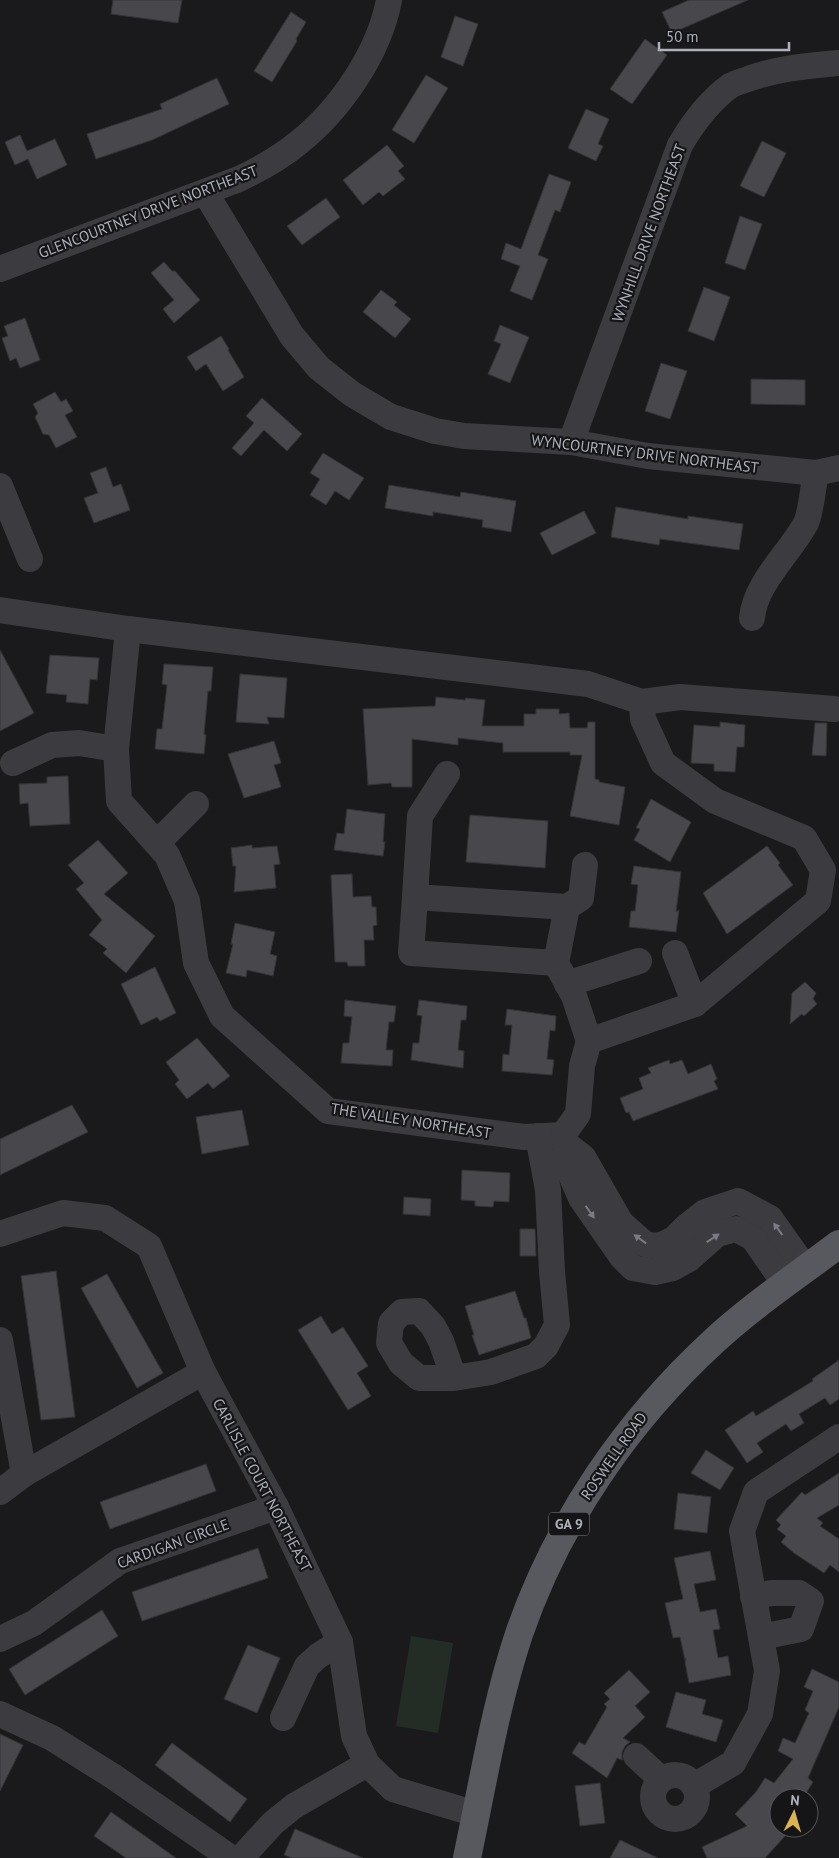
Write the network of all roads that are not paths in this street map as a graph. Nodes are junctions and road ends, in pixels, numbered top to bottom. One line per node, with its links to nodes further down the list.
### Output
1 (385, 2): 3 (street, GLENCOURTNEY DRIVE NORTHEAST)
2 (839, 63): 5 (street, WYNHILL DRIVE NORTHEAST)
3 (205, 192): 4 (street, GLENCOURTNEY DRIVE NORTHEAST); 5 (street, WYNCOURTNEY DRIVE NORTHEAST)
4 (0, 269)
5 (572, 442): 6 (street, WYNCOURTNEY DRIVE NORTHEAST)
6 (827, 471): 10 (street)
7 (0, 486): 8 (street)
8 (30, 559)
9 (0, 610): 11 (street)
10 (752, 618)
11 (128, 629): 12 (street); 14 (street, THE VALLEY NORTHEAST)
12 (642, 702): 13 (street); 25 (street)
13 (834, 709)
14 (116, 749): 15 (street); 18 (street, THE VALLEY NORTHEAST)
15 (13, 763)
16 (447, 774): 20 (street)
17 (196, 804): 18 (street)
18 (156, 843): 27 (street, THE VALLEY NORTHEAST)
19 (585, 865): 21 (street)
20 (415, 896): 21 (street); 24 (street)
21 (567, 907): 24 (street)
22 (675, 953): 25 (street)
23 (639, 961): 24 (street)
24 (562, 973): 26 (street)
25 (695, 1004): 26 (street)
26 (589, 1041): 27 (street)
27 (555, 1138): 30 (street); 33 (street)
28 (0, 1234): 32 (street, CARLISLE COURT NORTHEAST)
29 (839, 1244): 30 (main road, ROSWELL ROAD / GA 9)
30 (795, 1276): 48 (main road, ROSWELL ROAD / GA 9)
31 (0, 1340): 35 (street)
32 (203, 1372): 35 (street); 37 (street, CARLISLE COURT NORTHEAST)
33 (454, 1378)
34 (839, 1437): 38 (street)
35 (24, 1474): 36 (street)
36 (0, 1492)
37 (276, 1507): 40 (street, CARDIGAN CIRCLE); 41 (street, CARLISLE COURT NORTHEAST)
38 (753, 1597): 39 (street); 39 (street)
39 (761, 1638): 47 (street)
40 (0, 1639)
41 (340, 1642): 43 (street); 45 (street, CARLISLE COURT NORTHEAST)
42 (0, 1714): 49 (street)
43 (284, 1718)
44 (636, 1756): 46 (street)
45 (367, 1764): 48 (street, CARLISLE COURT NORTHEAST); 50 (street)
46 (661, 1779): 47 (street); 47 (street)
47 (694, 1786)
48 (476, 1814): 51 (main road, ROSWELL ROAD / GA 9)
49 (231, 1858)
50 (240, 1858)
51 (467, 1858)

